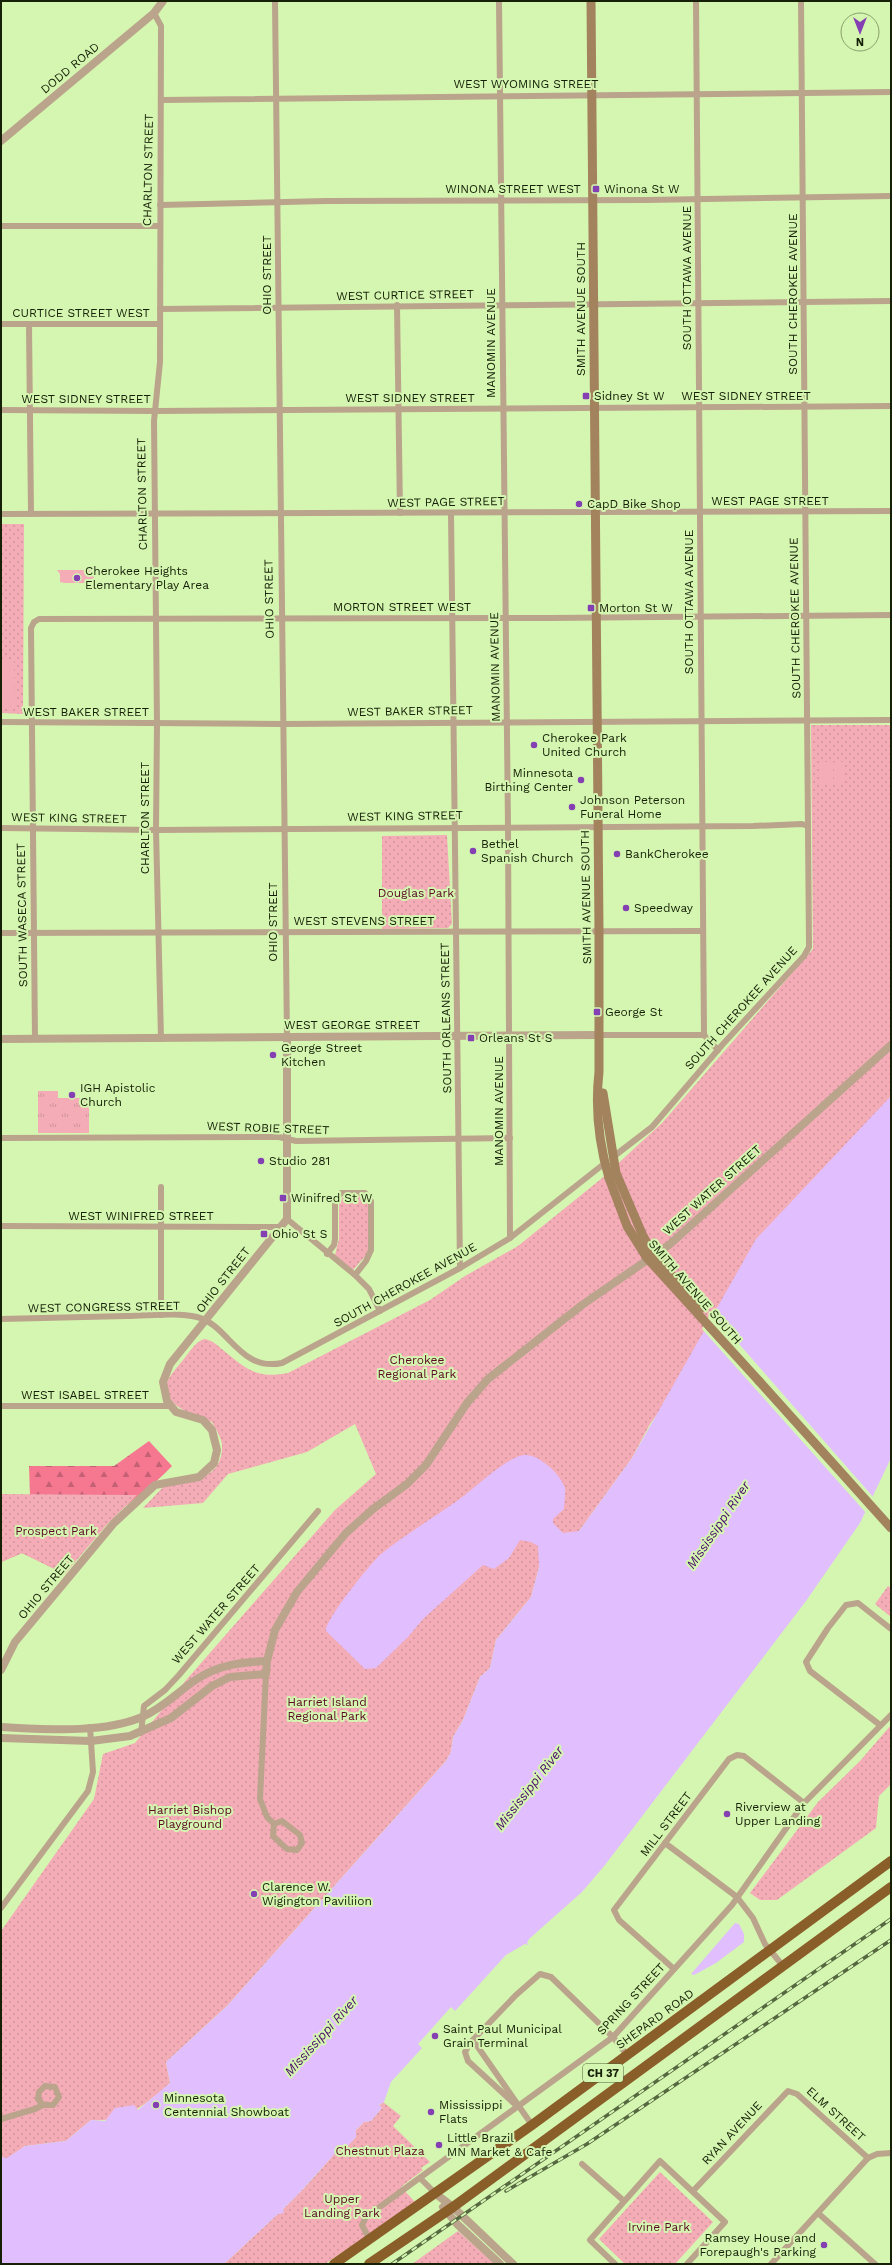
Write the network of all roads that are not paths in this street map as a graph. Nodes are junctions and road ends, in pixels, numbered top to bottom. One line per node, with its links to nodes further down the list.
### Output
1 (162, 1): 7 (street)
2 (275, 1): 13 (street, OHIO STREET)
3 (499, 1): 11 (street, MANOMIN AVENUE)
4 (591, 1): 12 (main road, SMITH AVENUE SOUTH)
5 (696, 1): 9 (street, SOUTH OTTAWA AVENUE)
6 (801, 1): 10 (street, SOUTH CHEROKEE AVENUE)
7 (154, 13): 14 (street, CHARLTON STREET); 15 (street, DODD ROAD)
8 (891, 92): 10 (street, WEST WYOMING STREET)
9 (696, 94): 10 (street, WEST WYOMING STREET); 12 (street, WEST WYOMING STREET); 18 (street, SOUTH OTTAWA AVENUE)
10 (802, 94): 17 (street, SOUTH CHEROKEE AVENUE)
11 (501, 95): 12 (street, WEST WYOMING STREET); 13 (street, WEST WYOMING STREET); 20 (street, MANOMIN AVENUE)
12 (591, 95): 19 (main road, SMITH AVENUE SOUTH)
13 (277, 98): 14 (street, WEST WYOMING STREET); 21 (street, OHIO STREET)
14 (161, 100): 22 (street, CHARLTON STREET)
15 (1, 141)
16 (891, 196): 17 (street, WINONA STREET WEST)
17 (804, 197): 18 (street, WINONA STREET WEST); 25 (street, SOUTH CHEROKEE AVENUE)
18 (697, 198): 19 (street, WINONA STREET WEST); 27 (street, SOUTH OTTAWA AVENUE)
19 (592, 199): 20 (street, WINONA STREET WEST); 28 (main road, SMITH AVENUE SOUTH)
20 (501, 200): 21 (street, WINONA STREET WEST); 29 (street, MANOMIN AVENUE)
21 (278, 204): 22 (street, WINONA STREET WEST); 31 (street, OHIO STREET)
22 (160, 205): 24 (street, CHARLTON STREET)
23 (1, 226): 24 (street)
24 (159, 226): 32 (street, CHARLTON STREET)
25 (804, 301): 26 (street, WEST CURTICE STREET); 27 (street, WEST CURTICE STREET); 38 (street, SOUTH CHEROKEE AVENUE)
26 (891, 301)
27 (698, 302): 28 (street, WEST CURTICE STREET); 37 (street, SOUTH OTTAWA AVENUE)
28 (593, 303): 29 (street, WEST CURTICE STREET); 40 (main road, SMITH AVENUE SOUTH)
29 (502, 304): 30 (street, WEST CURTICE STREET); 39 (street, MANOMIN AVENUE)
30 (397, 305): 31 (street, WEST CURTICE STREET); 41 (street)
31 (279, 308): 32 (street, WEST CURTICE STREET); 44 (street, OHIO STREET)
32 (160, 309): 35 (street, CHARLTON STREET)
33 (1, 324): 34 (street, CURTICE STREET WEST)
34 (29, 324): 35 (street, CURTICE STREET WEST); 43 (street)
35 (160, 324): 45 (street, CHARLTON STREET)
36 (891, 406): 38 (street, WEST SIDNEY STREET)
37 (699, 407): 38 (street, WEST SIDNEY STREET); 40 (street, WEST SIDNEY STREET); 49 (street, SOUTH OTTAWA AVENUE)
38 (805, 407): 46 (street, SOUTH CHEROKEE AVENUE)
39 (503, 408): 40 (street, WEST SIDNEY STREET); 41 (street, WEST SIDNEY STREET); 48 (street, MANOMIN AVENUE)
40 (594, 408): 52 (main road, SMITH AVENUE SOUTH)
41 (399, 409): 44 (street, WEST SIDNEY STREET); 50 (street)
42 (1, 410): 43 (street, WEST SIDNEY STREET)
43 (29, 410): 45 (street, WEST SIDNEY STREET); 54 (street)
44 (279, 410): 45 (street, WEST SIDNEY STREET); 55 (street, OHIO STREET)
45 (156, 411): 56 (street, CHARLTON STREET)
46 (805, 511): 47 (street, WEST PAGE STREET); 49 (street, WEST PAGE STREET); 59 (street, SOUTH CHEROKEE AVENUE)
47 (891, 511)
48 (504, 512): 51 (street, WEST PAGE STREET); 52 (street, WEST PAGE STREET); 60 (street, MANOMIN AVENUE)
49 (700, 512): 52 (street, WEST PAGE STREET); 58 (street, SOUTH OTTAWA AVENUE)
50 (400, 513): 51 (street, WEST PAGE STREET); 55 (street, WEST PAGE STREET)
51 (451, 513): 61 (street, SOUTH ORLEANS STREET)
52 (595, 513): 62 (main road, SMITH AVENUE SOUTH)
53 (1, 514): 54 (street, WEST PAGE STREET)
54 (31, 514): 56 (street, WEST PAGE STREET)
55 (280, 514): 56 (street, WEST PAGE STREET); 64 (street, OHIO STREET)
56 (155, 515): 63 (street, CHARLTON STREET)
57 (891, 615): 59 (street, MORTON STREET WEST)
58 (700, 616): 59 (street, MORTON STREET WEST); 62 (street, MORTON STREET WEST); 69 (street, SOUTH OTTAWA AVENUE)
59 (807, 616): 66 (street, SOUTH CHEROKEE AVENUE)
60 (505, 617): 61 (street, MORTON STREET WEST); 62 (street, MORTON STREET WEST); 72 (street, MANOMIN AVENUE)
61 (453, 618): 64 (street, MORTON STREET WEST); 71 (street, SOUTH ORLEANS STREET)
62 (595, 618): 68 (main road, SMITH AVENUE SOUTH)
63 (155, 619): 64 (street, MORTON STREET WEST); 65 (street, MORTON STREET WEST); 74 (street, CHARLTON STREET)
64 (281, 619): 75 (street, OHIO STREET)
65 (34, 622): 73 (street, SOUTH WASECA STREET)
66 (808, 720): 67 (street, WEST BAKER STREET); 69 (street, WEST BAKER STREET); 78 (street, SOUTH CHEROKEE AVENUE)
67 (891, 720)
68 (596, 721): 69 (street, WEST BAKER STREET); 72 (street, WEST BAKER STREET); 80 (main road, SMITH AVENUE SOUTH)
69 (701, 721): 77 (street, SOUTH OTTAWA AVENUE)
70 (1, 722): 73 (street, WEST BAKER STREET)
71 (454, 722): 72 (street, WEST BAKER STREET); 75 (street, WEST BAKER STREET); 79 (street, SOUTH ORLEANS STREET)
72 (506, 722): 76 (street, MANOMIN AVENUE)
73 (31, 723): 74 (street, WEST BAKER STREET); 82 (street, SOUTH WASECA STREET)
74 (157, 724): 75 (street, WEST BAKER STREET); 84 (street, CHARLTON STREET)
75 (282, 724): 83 (street, OHIO STREET)
76 (508, 826): 79 (street, WEST KING STREET); 80 (street, WEST KING STREET); 87 (street, MANOMIN AVENUE)
77 (702, 826): 78 (street, WEST KING STREET); 80 (street, WEST KING STREET); 86 (street, SOUTH OTTAWA AVENUE)
78 (808, 826): 102 (street, SOUTH CHEROKEE AVENUE)
79 (455, 827): 83 (street, WEST KING STREET); 90 (street, SOUTH ORLEANS STREET)
80 (597, 827): 85 (main road, SMITH AVENUE SOUTH)
81 (1, 828): 82 (street, WEST KING STREET)
82 (32, 828): 84 (street, WEST KING STREET); 89 (street, SOUTH WASECA STREET)
83 (285, 828): 84 (street, WEST KING STREET); 92 (street, OHIO STREET)
84 (156, 830): 91 (street, CHARLTON STREET)
85 (599, 930): 86 (street, WEST STEVENS STREET); 87 (street, WEST STEVENS STREET); 93 (main road, SMITH AVENUE SOUTH)
86 (703, 930): 94 (street, SOUTH OTTAWA AVENUE)
87 (508, 931): 90 (street, WEST STEVENS STREET); 95 (street, MANOMIN AVENUE)
88 (1, 932): 89 (street, WEST STEVENS STREET)
89 (33, 932): 91 (street, WEST STEVENS STREET); 99 (street, SOUTH WASECA STREET)
90 (457, 932): 92 (street, WEST STEVENS STREET); 96 (street, SOUTH ORLEANS STREET)
91 (159, 933): 92 (street, WEST STEVENS STREET); 100 (street, CHARLTON STREET)
92 (285, 933): 97 (street, OHIO STREET)
93 (598, 1035): 94 (street, WEST GEORGE STREET); 95 (street, WEST GEORGE STREET); 103 (main road, SMITH AVENUE SOUTH)
94 (704, 1035): 102 (street)
95 (510, 1036): 96 (street, WEST GEORGE STREET); 106 (street, MANOMIN AVENUE)
96 (458, 1037): 97 (street, WEST GEORGE STREET); 107 (street, SOUTH ORLEANS STREET)
97 (287, 1038): 100 (street, WEST GEORGE STREET); 105 (street, OHIO STREET)
98 (1, 1039): 99 (street, WEST GEORGE STREET)
99 (35, 1039): 100 (street, WEST GEORGE STREET)
100 (160, 1039)
101 (891, 1045): 129 (street, WEST WATER STREET)
102 (718, 1050): 108 (street, SOUTH CHEROKEE AVENUE)
103 (599, 1072): 108 (main road, SMITH AVENUE SOUTH); 109 (main road, SMITH AVENUE SOUTH)
104 (1, 1138): 105 (street, WEST ROBIE STREET)
105 (287, 1138): 107 (street, WEST ROBIE STREET); 112 (street, OHIO STREET)
106 (510, 1138): 107 (street, WEST ROBIE STREET); 116 (street, MANOMIN AVENUE)
107 (458, 1139): 118 (street, SOUTH ORLEANS STREET)
108 (613, 1157): 110 (main road, SMITH AVENUE SOUTH)
109 (605, 1163): 110 (main road, SMITH AVENUE SOUTH); 116 (street, SOUTH CHEROKEE AVENUE)
110 (613, 1175): 127 (main road, SMITH AVENUE SOUTH, bridge)
111 (161, 1187): 114 (street)
112 (287, 1219): 115 (street, OHIO STREET); 117 (street)
113 (1, 1226): 114 (street, WEST WINIFRED STREET)
114 (161, 1227): 115 (street, WEST WINIFRED STREET); 121 (street)
115 (281, 1227): 123 (street, OHIO STREET)
116 (510, 1238): 118 (street, SOUTH CHEROKEE AVENUE)
117 (327, 1254): 119 (street); 119 (street)
118 (460, 1268): 120 (street, SOUTH CHEROKEE AVENUE)
119 (355, 1275): 120 (street)
120 (380, 1311): 123 (street, SOUTH CHEROKEE AVENUE)
121 (161, 1315): 122 (street, WEST CONGRESS STREET); 123 (street, WEST CONGRESS STREET)
122 (1, 1320)
123 (206, 1321): 125 (street, OHIO STREET)
124 (1, 1406): 125 (street, WEST ISABEL STREET)
125 (170, 1406): 130 (street, OHIO STREET)
126 (318, 1511): 133 (street, WEST WATER STREET)
127 (891, 1528)
128 (891, 1630): 134 (street)
129 (267, 1661): 131 (street, WEST WATER STREET); 133 (street)
130 (1, 1670)
131 (266, 1674): 137 (street); 141 (street)
132 (891, 1715): 134 (street, SPRING STREET)
133 (141, 1717): 136 (street); 137 (street)
134 (880, 1725): 140 (street, SPRING STREET)
135 (1, 1727): 136 (street)
136 (90, 1727): 139 (street)
137 (141, 1733): 139 (street)
138 (1, 1738): 139 (street)
139 (91, 1741): 146 (street)
140 (804, 1803): 142 (street, MILL STREET); 145 (street, SPRING STREET)
141 (274, 1824): 141 (street)
142 (665, 1843): 145 (street); 149 (street, MILL STREET)
143 (891, 1860): 147 (highway, SHEPARD ROAD / CH 37)
144 (891, 1887): 148 (highway, CH 37)
145 (737, 1897): 147 (street); 149 (street, SPRING STREET)
146 (1, 1908)
147 (770, 1951): 148 (street); 152 (highway, SHEPARD ROAD / CH 37)
148 (783, 1966): 165 (highway, CH 37)
149 (674, 1969): 150 (street, SPRING STREET)
150 (613, 2037): 151 (street); 152 (street); 155 (street, SPRING STREET)
151 (473, 2040): 155 (street); 155 (street)
152 (627, 2055): 157 (highway, SHEPARD ROAD / CH 37)
153 (788, 2091): 159 (street, ELM STREET); 162 (street, RYAN AVENUE)
154 (43, 2105): 156 (street)
155 (518, 2107): 157 (street); 161 (street, SPRING STREET)
156 (1, 2119)
157 (532, 2125): 163 (highway, SHEPARD ROAD / CH 37)
158 (891, 2154): 159 (street)
159 (868, 2158): 166 (street)
160 (582, 2164): 164 (street)
161 (420, 2178): 163 (street); 167 (street, SPRING STREET)
162 (693, 2191): 164 (street); 168 (street)
163 (436, 2194): 165 (street); 167 (highway, SHEPARD ROAD / CH 37)
164 (624, 2201): 173 (street)
165 (449, 2209): 170 (highway, CH 37); 171 (street); 172 (street)
166 (818, 2212): 174 (street); 175 (street)
167 (370, 2240): 169 (highway, SHEPARD ROAD / CH 37)
168 (690, 2263)
169 (334, 2264)
170 (369, 2264)
171 (500, 2264)
172 (513, 2264)
173 (615, 2264)
174 (771, 2264)
175 (875, 2264)

